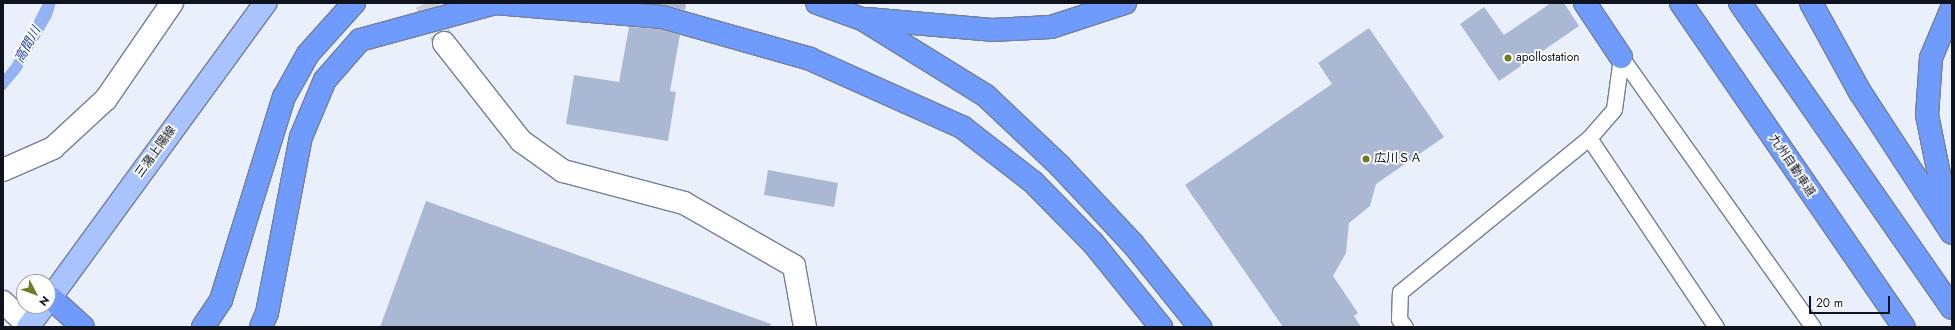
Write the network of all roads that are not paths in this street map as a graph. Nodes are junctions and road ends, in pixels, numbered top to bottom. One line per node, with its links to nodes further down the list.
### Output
1 (172, 3): 15 (street)
2 (265, 3): 18 (main road, 三潴上陽線)
3 (354, 3): 25 (highway)
4 (817, 3): 11 (highway)
5 (1126, 3): 11 (highway)
6 (1584, 3): 13 (highway)
7 (1681, 3): 33 (highway, 九州自動車道)
8 (1740, 3): 21 (highway)
9 (1811, 3): 17 (highway)
10 (1952, 8): 16 (highway)
11 (862, 19): 29 (highway)
12 (444, 43): 27 (street)
13 (1621, 57): 14 (lane); 32 (lane)
14 (1589, 138): 30 (lane); 31 (lane)
15 (3, 170)
16 (1952, 215)
17 (1952, 233)
18 (56, 291)
19 (3, 302): 23 (street)
20 (56, 308): 24 (highway)
21 (1952, 308)
22 (38, 314): 23 (main road, 三潴上陽線)
23 (28, 327)
24 (83, 327)
25 (203, 327)
26 (262, 327): 28 (highway)
27 (805, 327)
28 (1161, 327)
29 (1200, 327)
30 (1405, 327)
31 (1716, 327)
32 (1813, 327)
33 (1904, 327)

